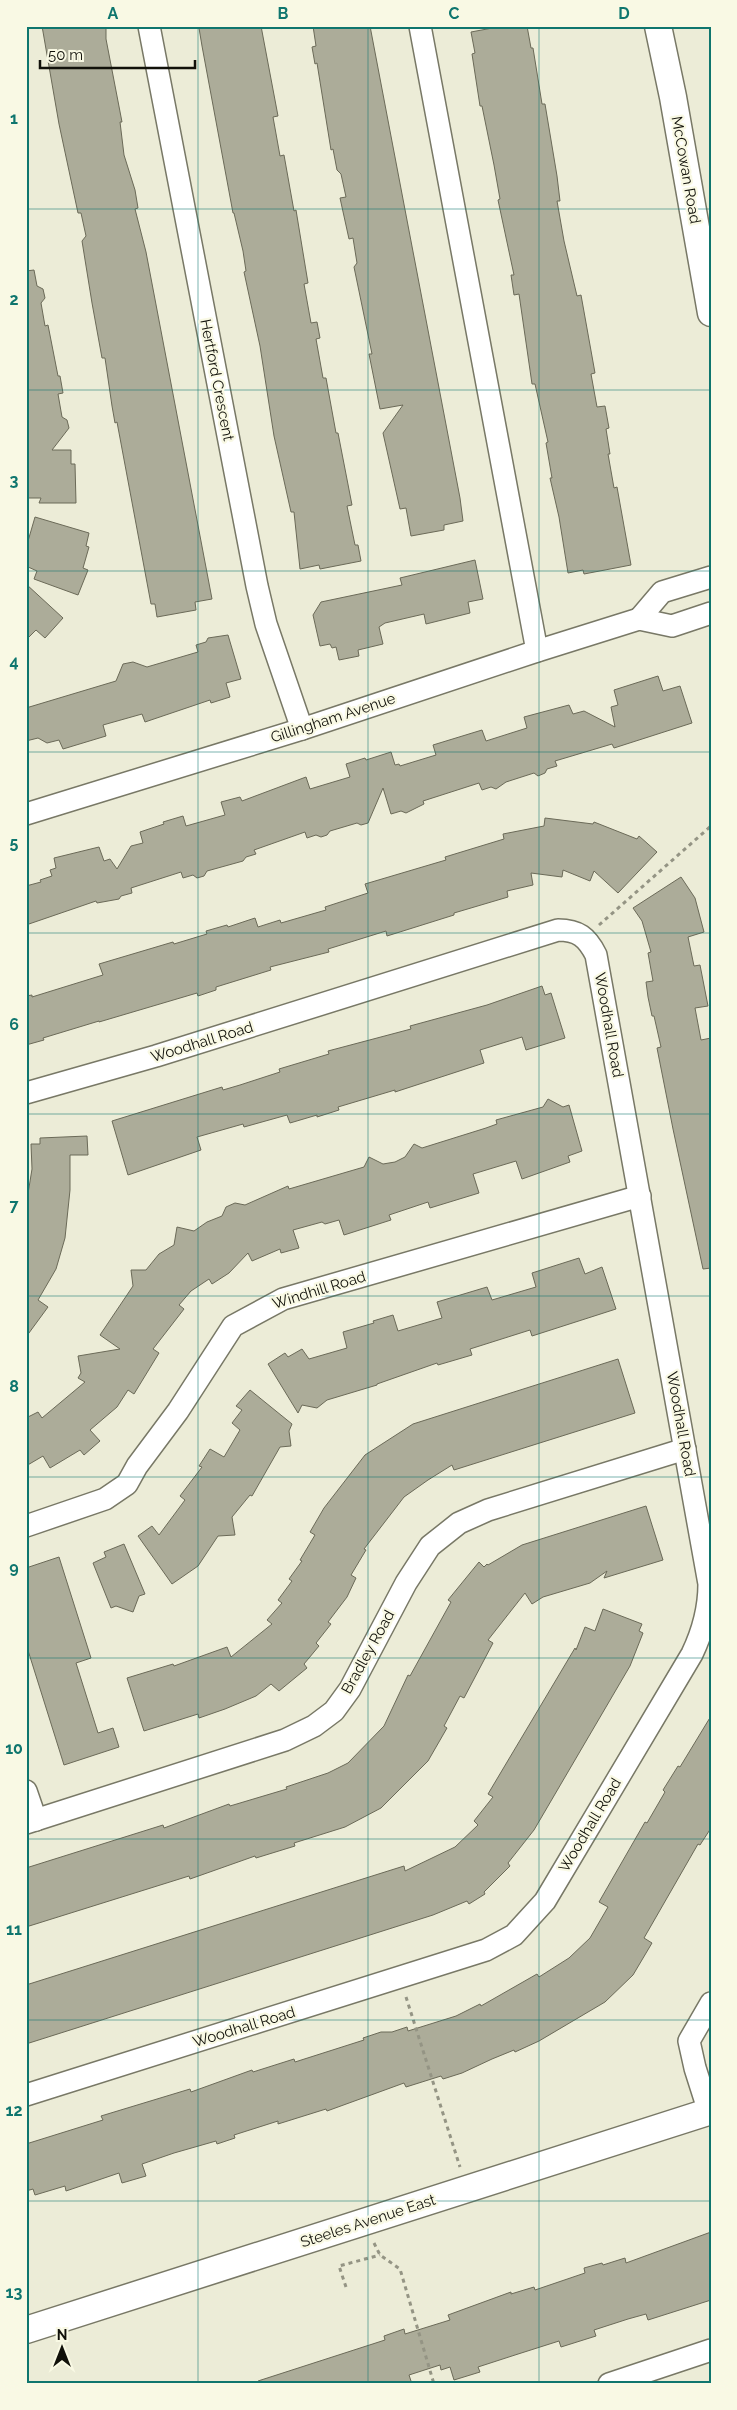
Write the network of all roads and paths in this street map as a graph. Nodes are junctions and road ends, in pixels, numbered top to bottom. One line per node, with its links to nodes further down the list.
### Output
1 (149, 26): 9 (street, Hertford Crescent)
2 (420, 26): 8 (street)
3 (658, 26): 4 (main road, McCowan Road)
4 (711, 314)
5 (711, 577): 7 (street)
6 (711, 614): 7 (street, Gillingham Avenue)
7 (639, 619): 8 (street, Gillingham Avenue)
8 (538, 651): 9 (street, Gillingham Avenue)
9 (302, 730): 10 (street, Gillingham Avenue)
10 (26, 814)
11 (711, 826): 12 (path)
12 (604, 920)
13 (26, 1093): 14 (street, Woodhall Road)
14 (640, 1196): 15 (street, Woodhall Road); 16 (street, Windhill Road)
15 (685, 1449): 18 (street, Bradley Road); 21 (street, Woodhall Road)
16 (26, 1526)
17 (26, 1790): 18 (street)
18 (31, 1822)
19 (405, 1996): 23 (path)
20 (711, 2003): 22 (street)
21 (26, 2095)
22 (710, 2112): 24 (main road, Steeles Avenue East)
23 (453, 2142)
24 (365, 2222): 25 (path); 27 (main road, Steeles Avenue East)
25 (380, 2254): 26 (path); 29 (path)
26 (346, 2287)
27 (26, 2330)
28 (711, 2350): 30 (street)
29 (434, 2384)
30 (609, 2384)

